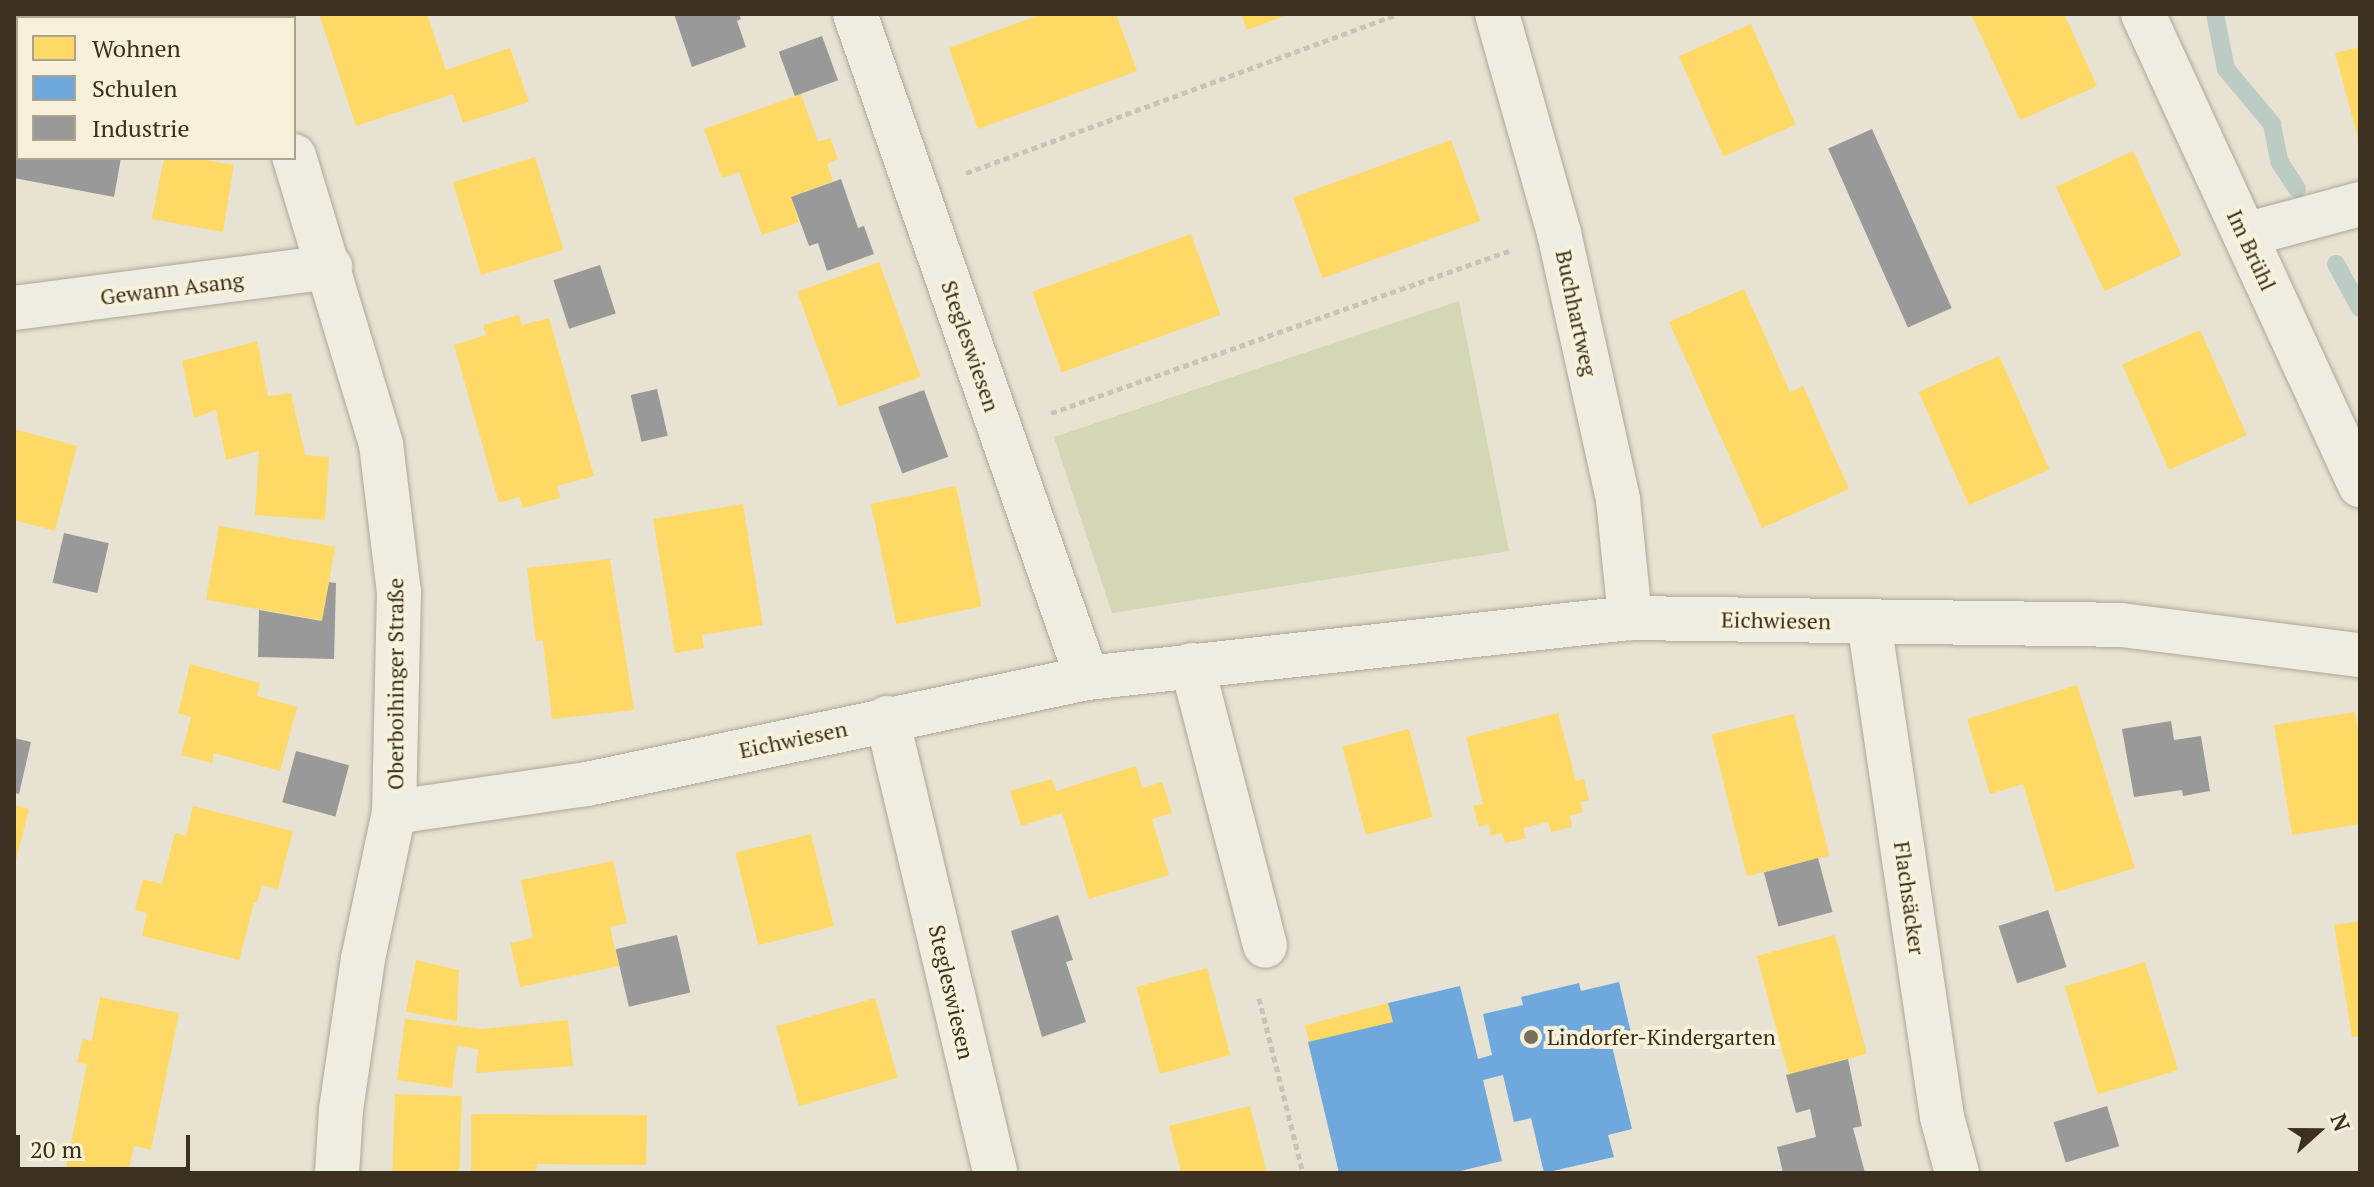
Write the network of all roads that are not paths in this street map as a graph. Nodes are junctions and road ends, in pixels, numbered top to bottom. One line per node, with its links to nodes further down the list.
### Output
1 (855, 14): 14 (street, Stegleswiesen)
2 (1497, 14): 10 (street, Buchhartweg)
3 (2143, 14): 6 (street, Im Brühl)
4 (295, 160): 7 (street, Oberboihinger Straße)
5 (2360, 204): 6 (street)
6 (2245, 235): 9 (street, Im Brühl)
7 (330, 267): 8 (street, Gewann Asang); 16 (street, Oberboihinger Straße)
8 (14, 308)
9 (2360, 485)
10 (1630, 618): 11 (street, Eichwiesen); 13 (street, Eichwiesen)
11 (1869, 622): 12 (street, Eichwiesen); 20 (street, Flachsäcker)
12 (2360, 655)
13 (1192, 665): 14 (street, Eichwiesen); 17 (street)
14 (1087, 678): 15 (street, Eichwiesen)
15 (887, 718): 16 (street, Eichwiesen); 19 (street, Stegleswiesen)
16 (394, 812): 18 (street, Oberboihinger Straße)
17 (1265, 946)
18 (337, 1173)
19 (995, 1173)
20 (1957, 1173)

